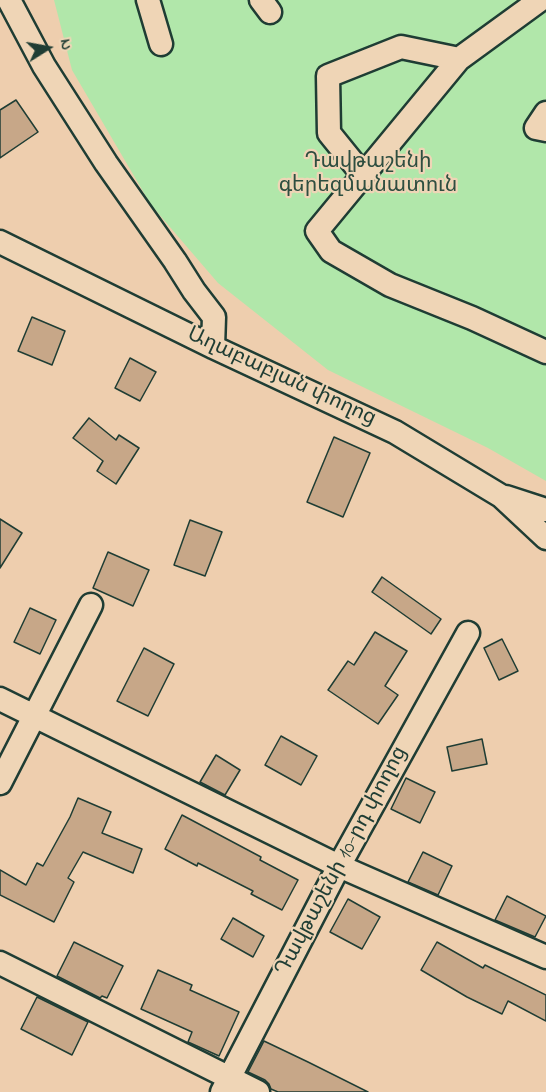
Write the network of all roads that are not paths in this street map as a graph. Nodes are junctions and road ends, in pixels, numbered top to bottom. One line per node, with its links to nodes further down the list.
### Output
1 (9, 0): 10 (street)
2 (148, 0): 4 (street)
3 (540, 0): 5 (street)
4 (161, 44)
5 (459, 59): 8 (street); 8 (street)
6 (546, 113): 7 (street)
7 (546, 130)
8 (363, 175): 11 (street)
9 (0, 242): 10 (street, Աղաբաբյան փողոց)
10 (213, 347): 12 (street, Աղաբաբյան փողոց)
11 (546, 352)
12 (501, 496): 13 (street); 14 (street, Աղաբաբյան փողոց)
13 (546, 510)
14 (546, 538)
15 (91, 605): 18 (street)
16 (468, 633): 20 (street, Դավթաշենի 10-րդ փողոց)
17 (0, 699): 18 (street)
18 (34, 715): 19 (street); 20 (street)
19 (0, 783)
20 (339, 866): 21 (street); 23 (street, Դավթաշենի 10-րդ փողոց)
21 (546, 957)
22 (0, 963): 23 (street)
23 (225, 1085): 24 (street)
24 (258, 1092)

